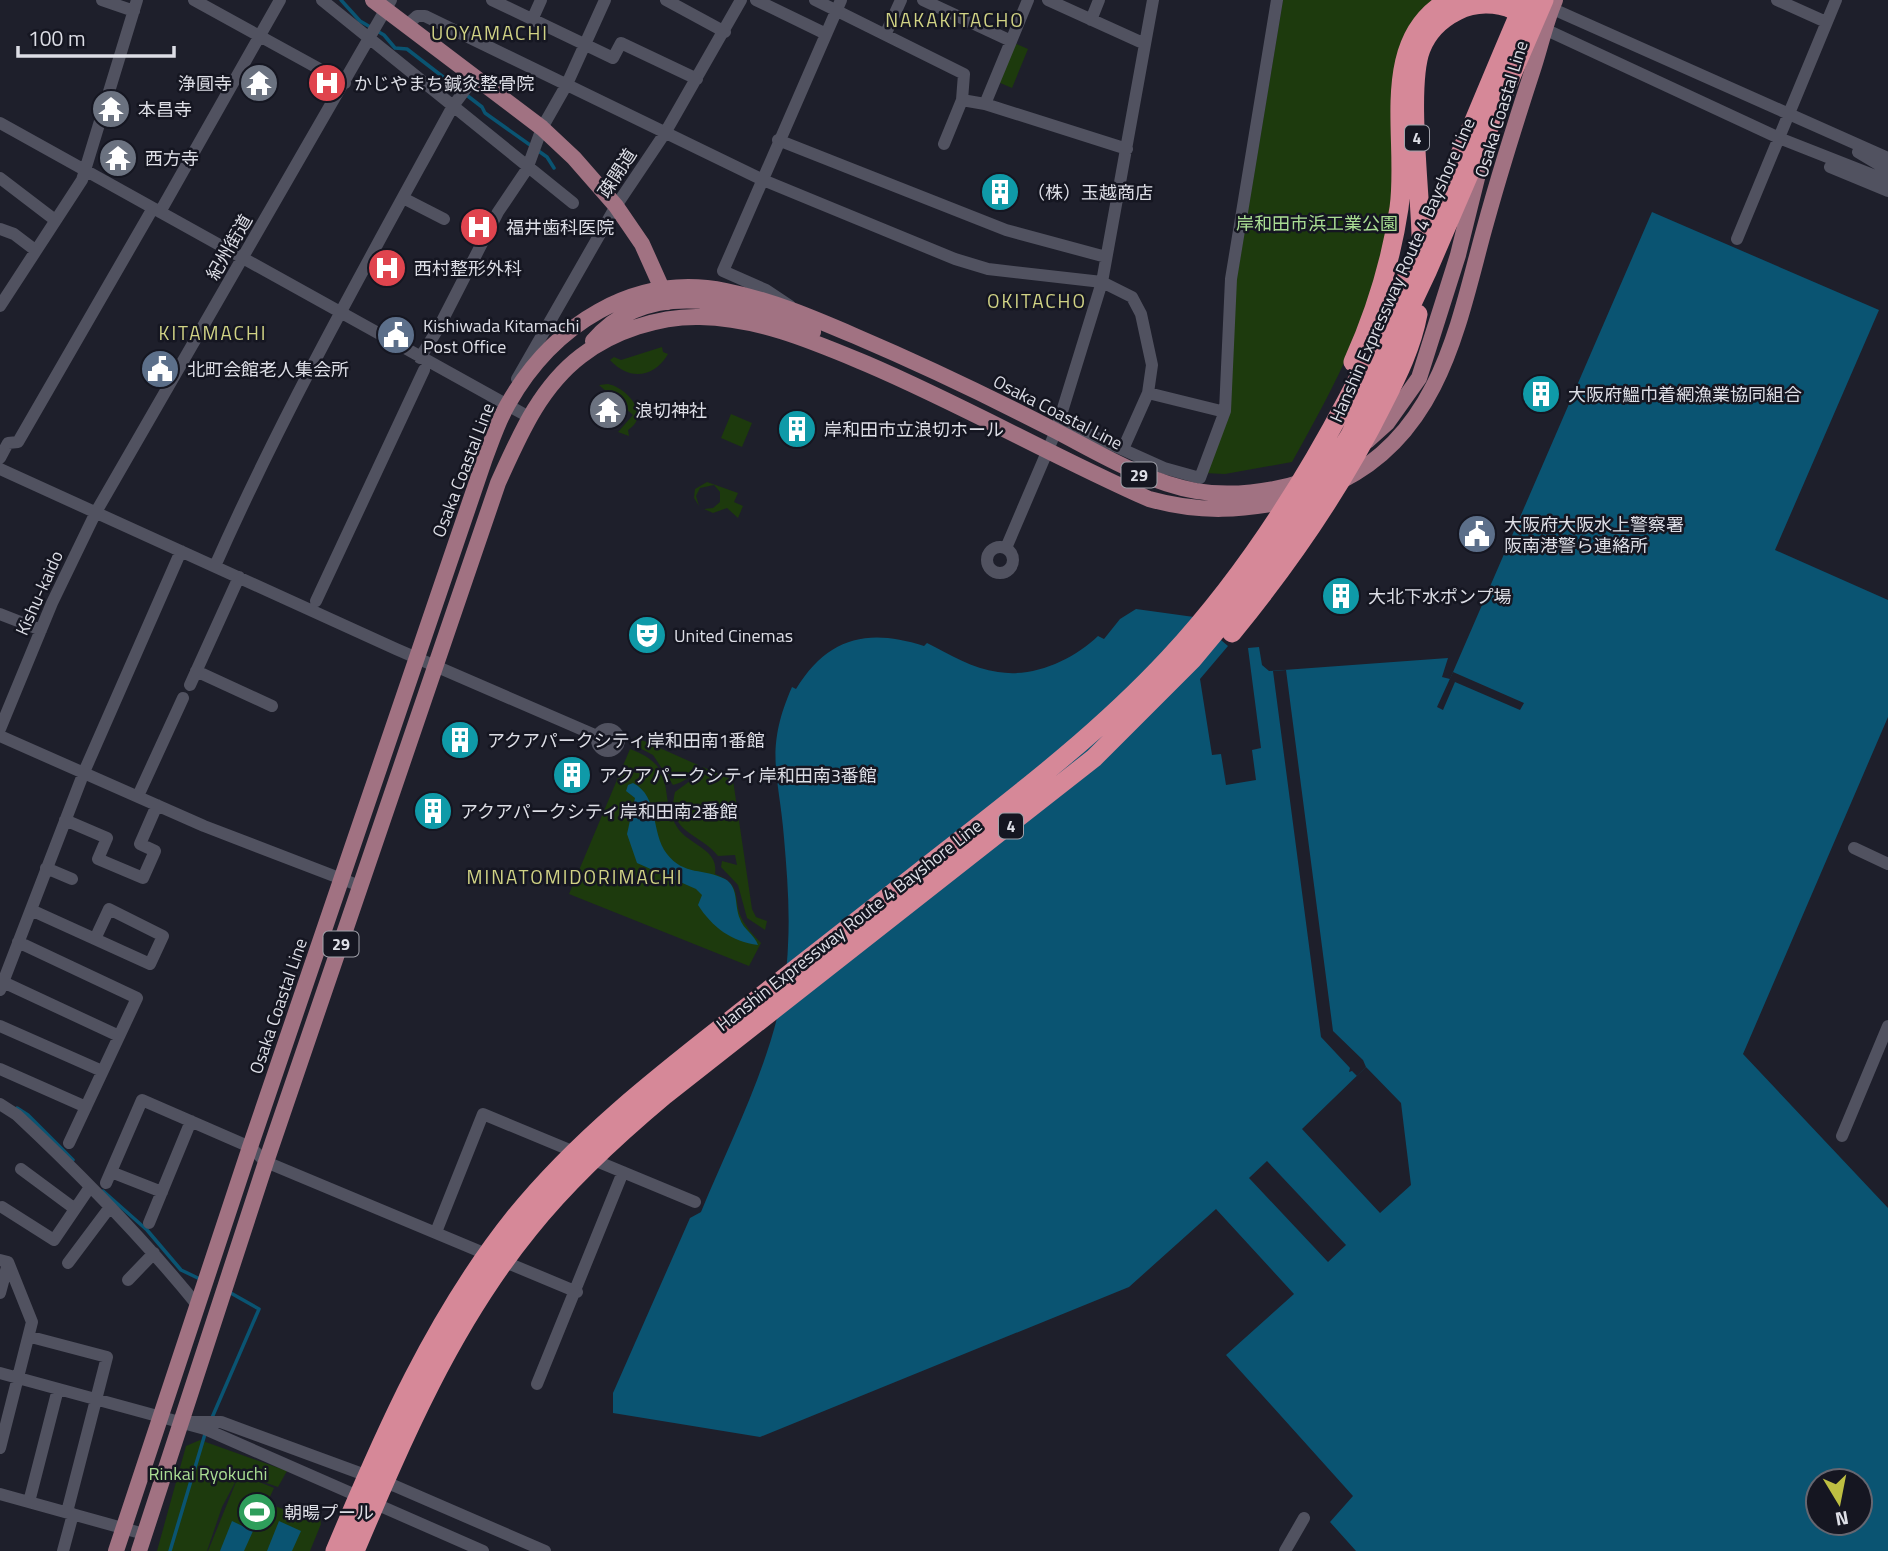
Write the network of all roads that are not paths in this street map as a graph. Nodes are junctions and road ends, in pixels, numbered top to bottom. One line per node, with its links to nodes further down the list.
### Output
1 (102, 0): 26 (street)
2 (194, 0): 37 (street)
3 (280, 0): 37 (street)
4 (322, 0): 33 (street)
5 (492, 0): 28 (street)
6 (541, 0): 28 (street)
7 (605, 0): 40 (street)
8 (666, 0): 34 (street)
9 (741, 0): 34 (street, 疎開道)
10 (756, 0): 35 (street)
11 (815, 0): 27 (street)
12 (901, 0): 36 (street)
13 (923, 0): 38 (street)
14 (1028, 0): 38 (street)
15 (1048, 0): 29 (street)
16 (1099, 0): 29 (street)
17 (1153, 0): 39 (street)
18 (1277, 0): 89 (street)
19 (1449, 0): 99 (highway, 4)
20 (1534, 0): 25 (street)
21 (1777, 0): 30 (street)
22 (1836, 0): 30 (street)
23 (383, 3): 31 (main road); 33 (street, 紀州街道)
24 (1519, 3): 32 (street); 87 (main road, Osaka Coastal Line / 29); 99 (highway, Hanshin Expressway Route 4 Bayshore Line / 4); 111 (highway, 4)
25 (1550, 3): 32 (main road, Osaka Coastal Line / 29); 47 (street); 111 (highway, Hanshin Expressway Route 4 Bayshore Line / 4)
26 (135, 5): 58 (street)
27 (839, 5): 35 (street); 36 (street)
28 (532, 20): 40 (street)
29 (1091, 20): 39 (street)
30 (1826, 22): 47 (street)
31 (407, 25): 43 (street); 44 (main road)
32 (1545, 30): 53 (street); 88 (main road, Osaka Coastal Line / 29)
33 (372, 32): 42 (street, 紀州街道); 44 (street)
34 (725, 32): 41 (street, 疎開道)
35 (824, 33): 52 (street)
36 (886, 33): 45 (street)
37 (259, 34): 42 (street); 67 (street)
38 (1011, 41): 46 (street)
39 (1145, 44): 55 (street)
40 (586, 46): 41 (street); 43 (street)
41 (697, 79): 51 (street, 疎開道)
42 (345, 83): 74 (street, 紀州街道)
43 (567, 84): 50 (street); 51 (street)
44 (463, 93): 50 (main road); 57 (street); 64 (street)
45 (962, 100): 46 (street); 54 (street)
46 (985, 104): 55 (street)
47 (1789, 115): 49 (street); 53 (street)
48 (0, 123): 58 (street)
49 (1816, 127): 56 (street); 59 (street)
50 (542, 128): 57 (street); 66 (main road)
51 (665, 132): 61 (street); 66 (street, 疎開道)
52 (778, 140): 61 (street); 73 (street)
53 (1778, 141): 62 (street); 63 (street); 71 (street)
54 (944, 144)
55 (1126, 149): 73 (street)
56 (1888, 158)
57 (527, 169): 65 (street); 82 (street)
58 (86, 170): 67 (street); 69 (street)
59 (1888, 170)
60 (0, 178): 69 (street)
61 (763, 180): 75 (street); 78 (street)
62 (1888, 181)
63 (1888, 191)
64 (403, 198): 68 (street); 79 (street)
65 (573, 203)
66 (616, 206): 76 (main road); 84 (street, 疎開道)
67 (157, 210): 74 (street); 90 (street)
68 (444, 219)
69 (55, 220): 72 (street)
70 (0, 229): 72 (street)
71 (1738, 239)
72 (35, 250): 77 (street)
73 (1106, 257): 75 (street)
74 (242, 259): 79 (street); 92 (street, 紀州街道)
75 (1102, 282): 83 (street); 87 (street)
76 (665, 295): 78 (main road, Osaka Coastal Line / 29); 80 (main road); 81 (main road); 84 (main road, Osaka Coastal Line / 29)
77 (0, 306)
78 (796, 310): 87 (main road, Osaka Coastal Line / 29)
79 (338, 313): 82 (street); 95 (street)
80 (820, 344): 81 (main road, Osaka Coastal Line / 29); 88 (main road, Osaka Coastal Line / 29)
81 (580, 356): 86 (main road, Osaka Coastal Line / 29)
82 (422, 364): 84 (street); 97 (street)
83 (1148, 393): 85 (street); 89 (street)
84 (507, 405): 86 (street); 101 (main road, Osaka Coastal Line / 29)
85 (1221, 411)
86 (529, 418): 102 (main road, Osaka Coastal Line / 29)
87 (1056, 431): 88 (street); 89 (street)
88 (1048, 449): 93 (street)
89 (1123, 449)
90 (0, 457)
91 (0, 469): 92 (street)
92 (96, 512): 94 (street); 100 (street, Kishu-kaido)
93 (1006, 548)
94 (181, 551): 95 (street); 112 (street)
95 (215, 566): 96 (street)
96 (239, 576): 101 (street); 103 (street)
97 (316, 601)
98 (0, 614): 100 (street)
99 (1204, 618): 174 (highway, Hanshin Expressway Route 4 Bayshore Line / 4)
100 (40, 629): 106 (street, Kishu-kaido)
101 (418, 658): 102 (street); 119 (main road, Osaka Coastal Line / 29)
102 (436, 666): 110 (street); 121 (main road, Osaka Coastal Line / 29)
103 (196, 671): 104 (street); 107 (street)
104 (190, 685)
105 (183, 698): 113 (street)
106 (5, 703): 108 (street, Kishu-kaido)
107 (272, 706)
108 (0, 729)
109 (0, 736): 112 (street)
110 (597, 736)
111 (1094, 758): 175 (highway, Hanshin Expressway Route 4 Bayshore Line / 4)
112 (84, 772): 113 (street); 115 (street)
113 (138, 796): 114 (street)
114 (157, 805): 115 (street); 119 (street)
115 (65, 820): 118 (street)
116 (1854, 848): 117 (street)
117 (1888, 864)
118 (47, 868): 120 (street); 122 (street)
119 (342, 878): 121 (street); 136 (main road, Osaka Coastal Line / 29)
120 (72, 879)
121 (360, 886): 137 (main road, Osaka Coastal Line / 29)
122 (31, 910): 123 (street); 124 (street)
123 (95, 939): 123 (street)
124 (18, 942): 125 (street); 128 (street)
125 (1, 986): 128 (street)
126 (0, 1026): 130 (street)
127 (1888, 1026): 134 (street)
128 (119, 1036): 130 (street)
129 (0, 1069): 132 (street)
130 (102, 1071): 132 (street)
131 (0, 1104): 140 (street)
132 (86, 1107): 135 (street)
133 (191, 1121): 136 (street); 141 (street); 141 (street)
134 (1842, 1136)
135 (69, 1143)
136 (250, 1147): 137 (street); 154 (main road, Osaka Coastal Line / 29)
137 (266, 1161): 147 (street); 162 (main road, Osaka Coastal Line / 29)
138 (21, 1169): 145 (street)
139 (623, 1172): 142 (street); 147 (street); 152 (street)
140 (90, 1187): 144 (street); 145 (street)
141 (162, 1192): 146 (street)
142 (695, 1202)
143 (2, 1207): 145 (street)
144 (110, 1207): 148 (street); 150 (street)
145 (75, 1209)
146 (149, 1223)
147 (436, 1232): 152 (street)
148 (154, 1253): 151 (street); 154 (street)
149 (4, 1261): 153 (street); 155 (street)
150 (68, 1263)
151 (128, 1280)
152 (577, 1292): 158 (street)
153 (0, 1293)
154 (198, 1306): 161 (main road, Osaka Coastal Line / 29)
155 (31, 1338): 157 (street); 160 (street)
156 (0, 1373): 157 (street)
157 (18, 1378): 159 (street); 163 (street)
158 (537, 1384)
159 (58, 1389): 160 (street); 165 (street)
160 (97, 1398): 161 (street); 166 (street)
161 (160, 1418): 162 (street); 168 (main road, Osaka Coastal Line / 29)
162 (180, 1422): 169 (main road, Osaka Coastal Line / 29); 170 (street); 176 (street)
163 (0, 1448)
164 (0, 1495): 165 (street)
165 (29, 1502): 166 (street)
166 (70, 1513): 168 (street); 171 (street)
167 (1304, 1518): 178 (street)
168 (124, 1528): 169 (street); 172 (main road, Osaka Coastal Line / 29)
169 (144, 1534): 173 (main road, Osaka Coastal Line / 29)
170 (526, 1547): 177 (street)
171 (63, 1551)
172 (116, 1551)
173 (139, 1551)
174 (335, 1551)
175 (355, 1551)
176 (483, 1551)
177 (545, 1551)
178 (1285, 1551)

